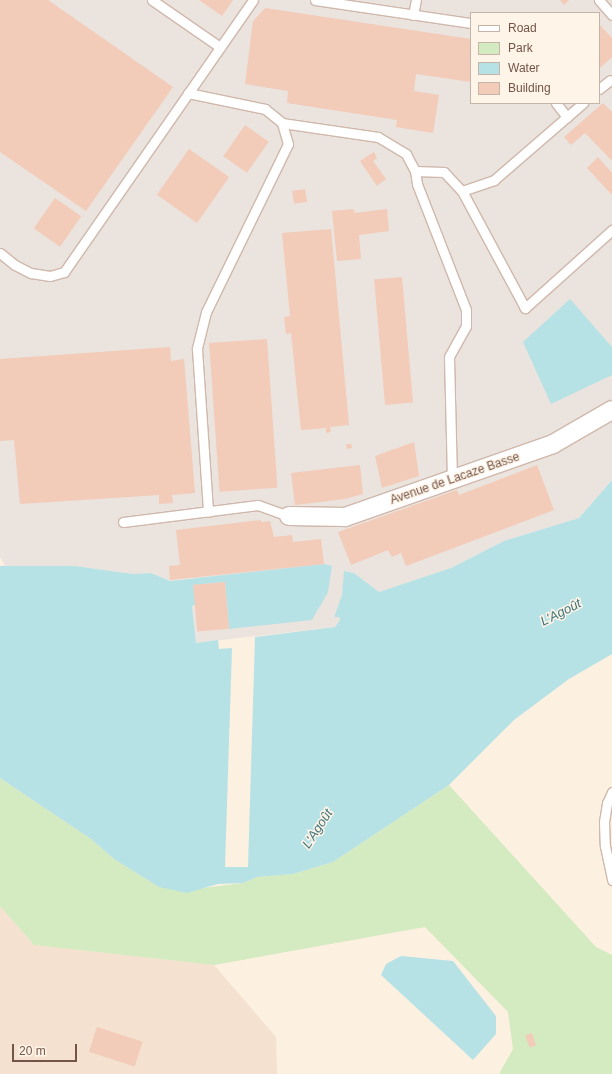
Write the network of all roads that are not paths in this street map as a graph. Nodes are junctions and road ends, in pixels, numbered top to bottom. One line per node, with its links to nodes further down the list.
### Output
1 (152, 0): 9 (lane)
2 (253, 0): 9 (lane)
3 (315, 0): 6 (lane)
4 (416, 0): 6 (lane)
5 (598, 0): 7 (lane)
6 (413, 15): 8 (lane)
7 (612, 15)
8 (470, 23)
9 (220, 47): 12 (lane)
10 (611, 80): 11 (lane)
11 (600, 88)
12 (188, 93): 16 (lane); 20 (lane)
13 (557, 104): 15 (lane)
14 (582, 104): 15 (lane)
15 (567, 117): 18 (lane)
16 (282, 123): 17 (lane); 23 (lane)
17 (415, 171): 18 (lane); 22 (lane)
18 (462, 191): 19 (lane)
19 (612, 230)
20 (0, 253)
21 (612, 410): 22 (street, Avenue de Lacaze Basse)
22 (452, 480): 24 (street, Avenue de Lacaze Basse)
23 (208, 512): 24 (lane); 25 (lane)
24 (289, 516)
25 (123, 522)
26 (612, 792): 27 (lane)
27 (612, 880)

